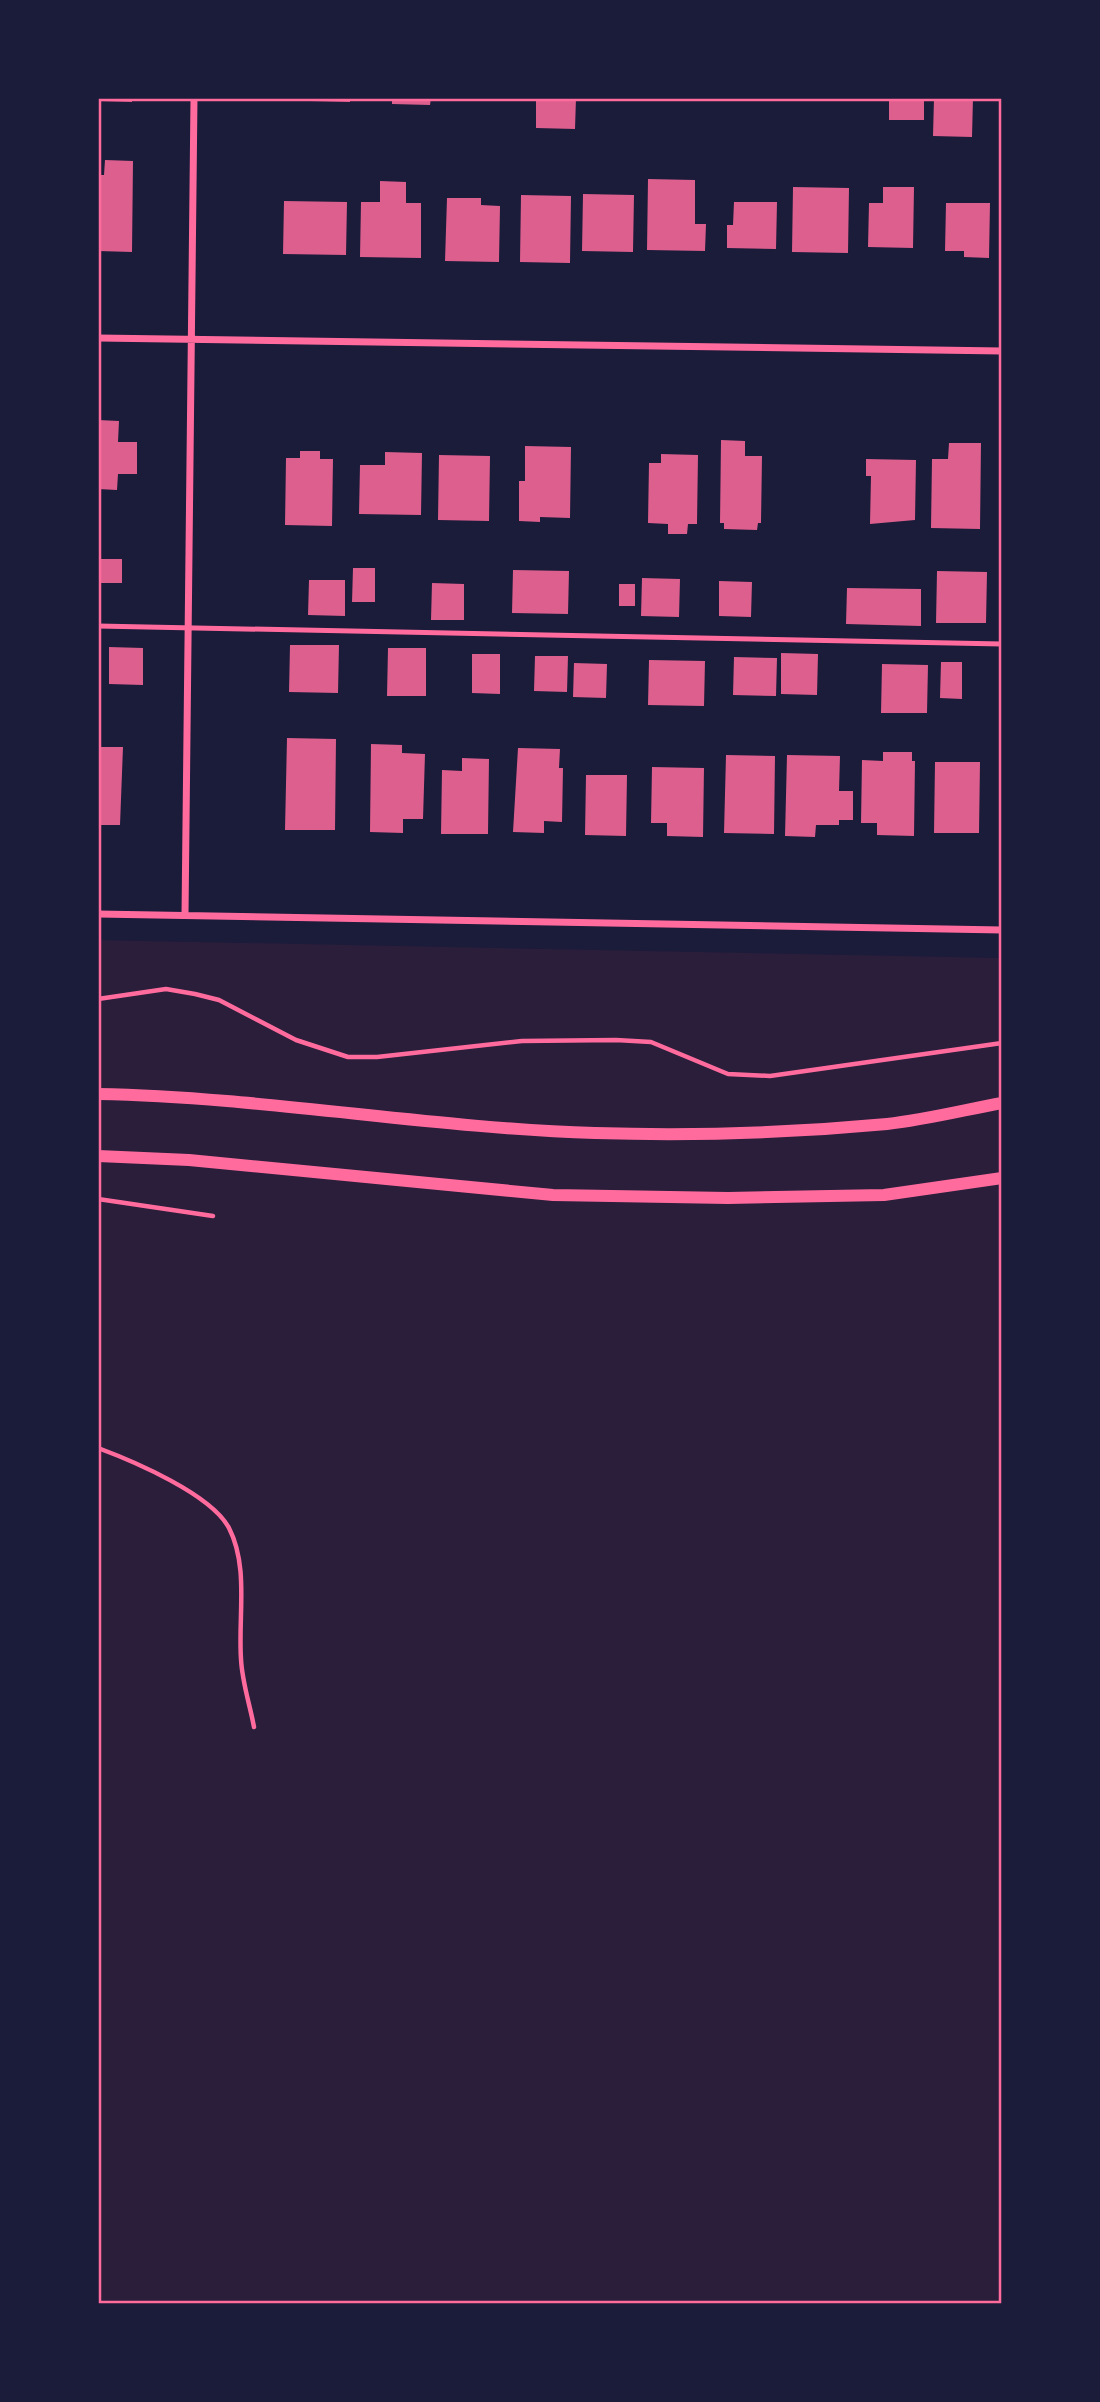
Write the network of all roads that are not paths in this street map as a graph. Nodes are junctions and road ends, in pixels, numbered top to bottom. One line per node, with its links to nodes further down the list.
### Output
1 (194, 98): 3 (street)
2 (98, 338): 3 (street)
3 (193, 340): 4 (street); 6 (street)
4 (1002, 351)
5 (98, 626): 6 (lane)
6 (190, 627): 7 (lane); 9 (street)
7 (1002, 644)
8 (98, 914): 9 (street)
9 (186, 915): 10 (street)
10 (1002, 930)
11 (98, 1094): 12 (street)
12 (1002, 1103)
13 (98, 1156): 14 (street)
14 (1002, 1178)

